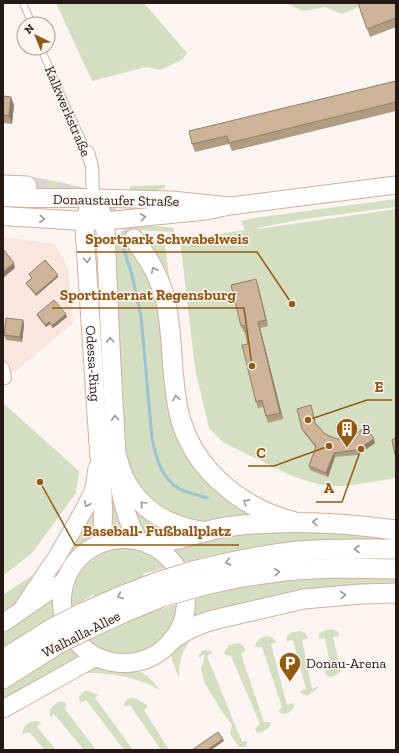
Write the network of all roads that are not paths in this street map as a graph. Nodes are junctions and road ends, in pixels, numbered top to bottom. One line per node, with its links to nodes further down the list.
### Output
1 (23, 3): 2 (lane)
2 (29, 16)
3 (45, 56): 4 (lane, Kalkwerkstraße)
4 (88, 152): 9 (street, Kalkwerkstraße)
5 (3, 185): 7 (highway)
6 (396, 185): 10 (main road, Donaustaufer Straße)
7 (27, 186)
8 (3, 197): 9 (main road, Donaustaufer Straße)
9 (93, 198): 10 (main road, Donaustaufer Straße); 12 (main road, Odessa-Ring); 13 (main road, Odessa-Ring)
10 (230, 206): 13 (main road, Donaustaufer Straße, one-way to 10)
11 (3, 216): 12 (main road, Donaustaufer Straße, one-way to 12)
12 (84, 221): 13 (main road, Donaustaufer Straße); 15 (main road, Odessa-Ring, one-way to 15)
13 (105, 221): 16 (main road, Odessa-Ring, one-way to 13)
14 (134, 239): 17 (highway, one-way to 14)
15 (99, 452): 20 (main road, Odessa-Ring); 27 (main road, one-way to 27)
16 (117, 457): 19 (highway, one-way to 16); 21 (main road, Odessa-Ring)
17 (295, 522): 18 (highway, one-way to 17); 19 (highway)
18 (396, 530)
19 (202, 531): 21 (highway)
20 (102, 542): 21 (main road); 25 (main road)
21 (143, 542): 30 (main road)
22 (396, 550): 24 (highway, one-way to 24)
23 (396, 569): 24 (highway, one-way to 23)
24 (195, 579): 29 (highway, Walhalla-Allee, bridge)
25 (64, 581): 27 (main road); 31 (main road)
26 (396, 593): 30 (highway, one-way to 26)
27 (22, 609): 28 (main road)
28 (3, 623)
29 (54, 637): 32 (highway, Walhalla-Allee); 33 (highway, Walhalla-Allee)
30 (173, 639): 31 (main road)
31 (96, 657): 34 (main road)
32 (3, 659)
33 (3, 679)
34 (3, 709)

